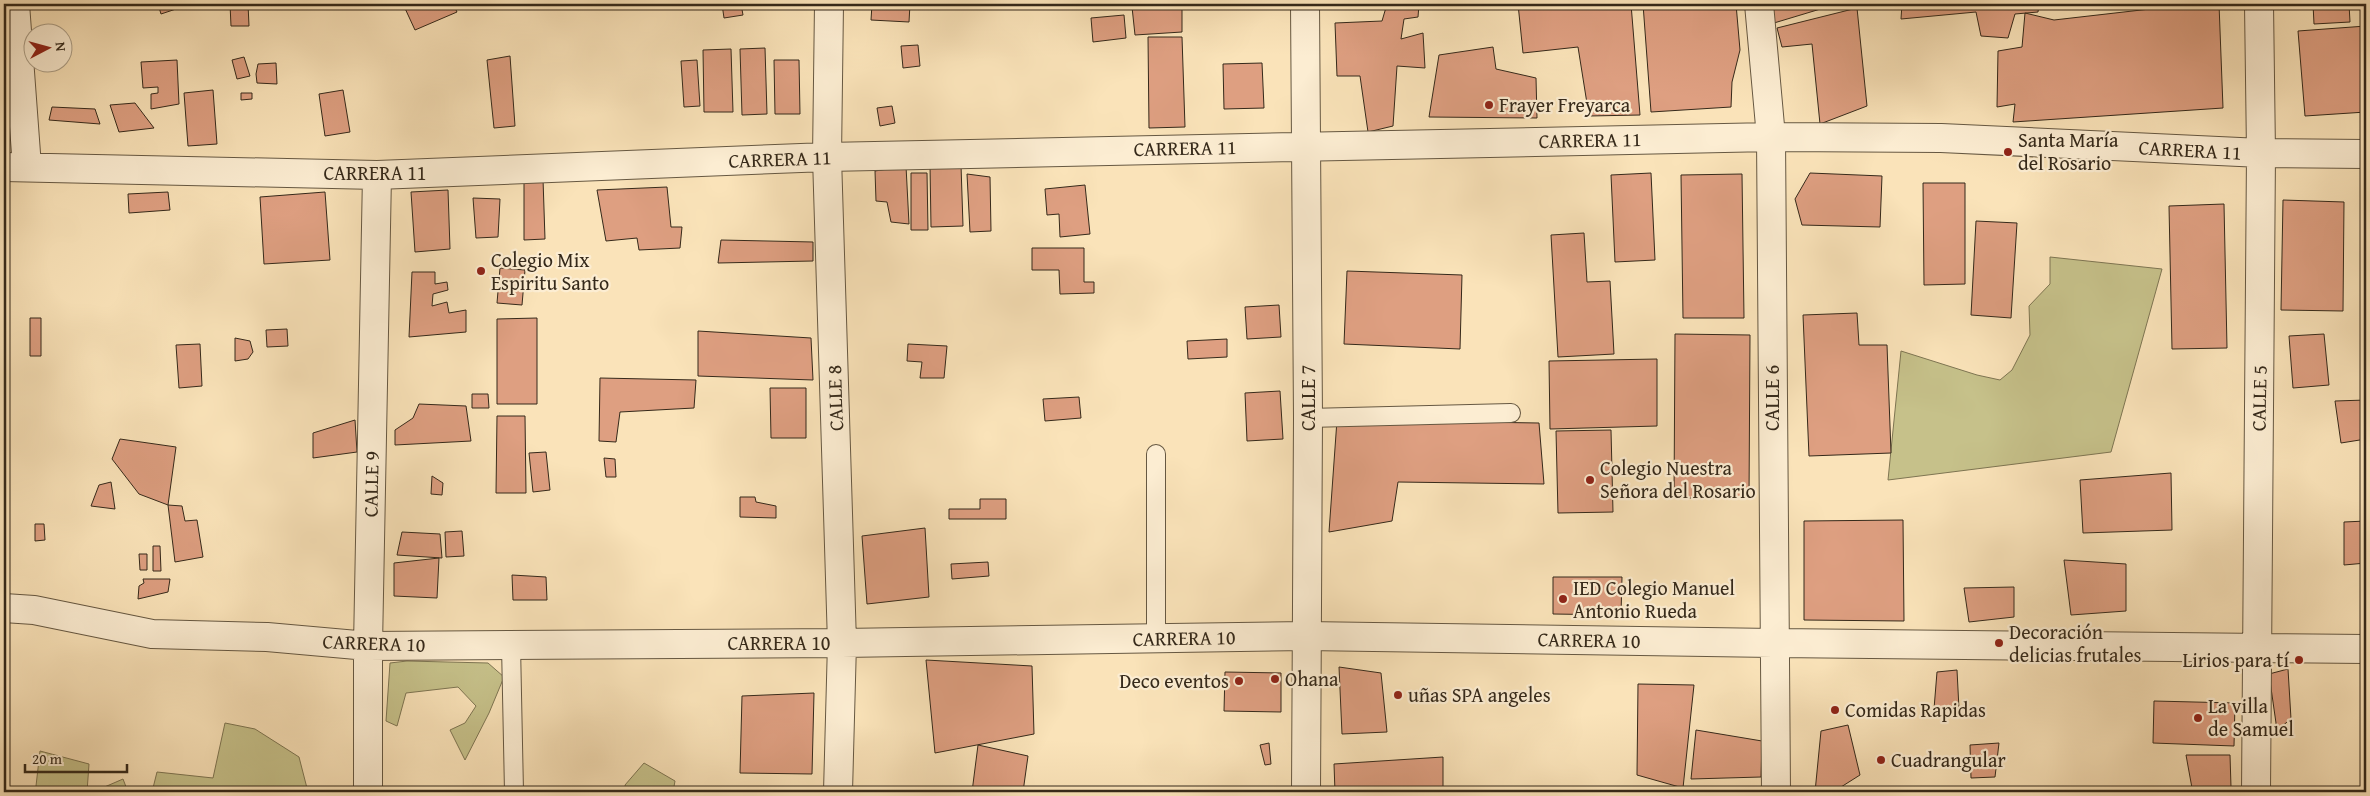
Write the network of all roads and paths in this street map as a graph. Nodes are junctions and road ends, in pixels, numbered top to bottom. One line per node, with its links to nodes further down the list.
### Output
1 (15, 4): 11 (street)
2 (829, 4): 10 (street, CALLE 8)
3 (1305, 4): 7 (street, CALLE 7)
4 (1759, 4): 6 (street, CALLE 6)
5 (2259, 4): 8 (street, CALLE 5)
6 (1770, 137): 7 (street, CARRERA 11); 8 (street, CARRERA 11); 20 (street, CALLE 6)
7 (1305, 145): 10 (street, CARRERA 11); 14 (street, CALLE 7)
8 (2261, 154): 9 (street, CARRERA 11); 23 (street, CALLE 5)
9 (2366, 154)
10 (827, 156): 12 (street, CARRERA 11); 19 (street, CALLE 8)
11 (15, 167): 12 (street, CARRERA 11)
12 (377, 175): 22 (street, CALLE 9)
13 (1511, 414): 14 (lane)
14 (1308, 418): 17 (street, CALLE 7)
15 (1156, 454): 18 (lane)
16 (4, 608): 22 (street, CARRERA 10)
17 (1306, 636): 18 (street, CARRERA 10); 20 (street, CARRERA 10); 28 (street, CALLE 7)
18 (1156, 638): 19 (street, CARRERA 10)
19 (842, 643): 21 (street, CARRERA 10); 27 (street, CALLE 8)
20 (1773, 643): 23 (street, CARRERA 10); 29 (street, CALLE 6)
21 (511, 645): 22 (street, CARRERA 10); 26 (lane)
22 (368, 646): 25 (street, CALLE 9)
23 (2256, 646): 24 (street, CARRERA 10); 30 (street, CALLE 5)
24 (2366, 649)
25 (368, 792)
26 (514, 792)
27 (838, 792)
28 (1306, 792)
29 (1776, 792)
30 (2256, 792)

